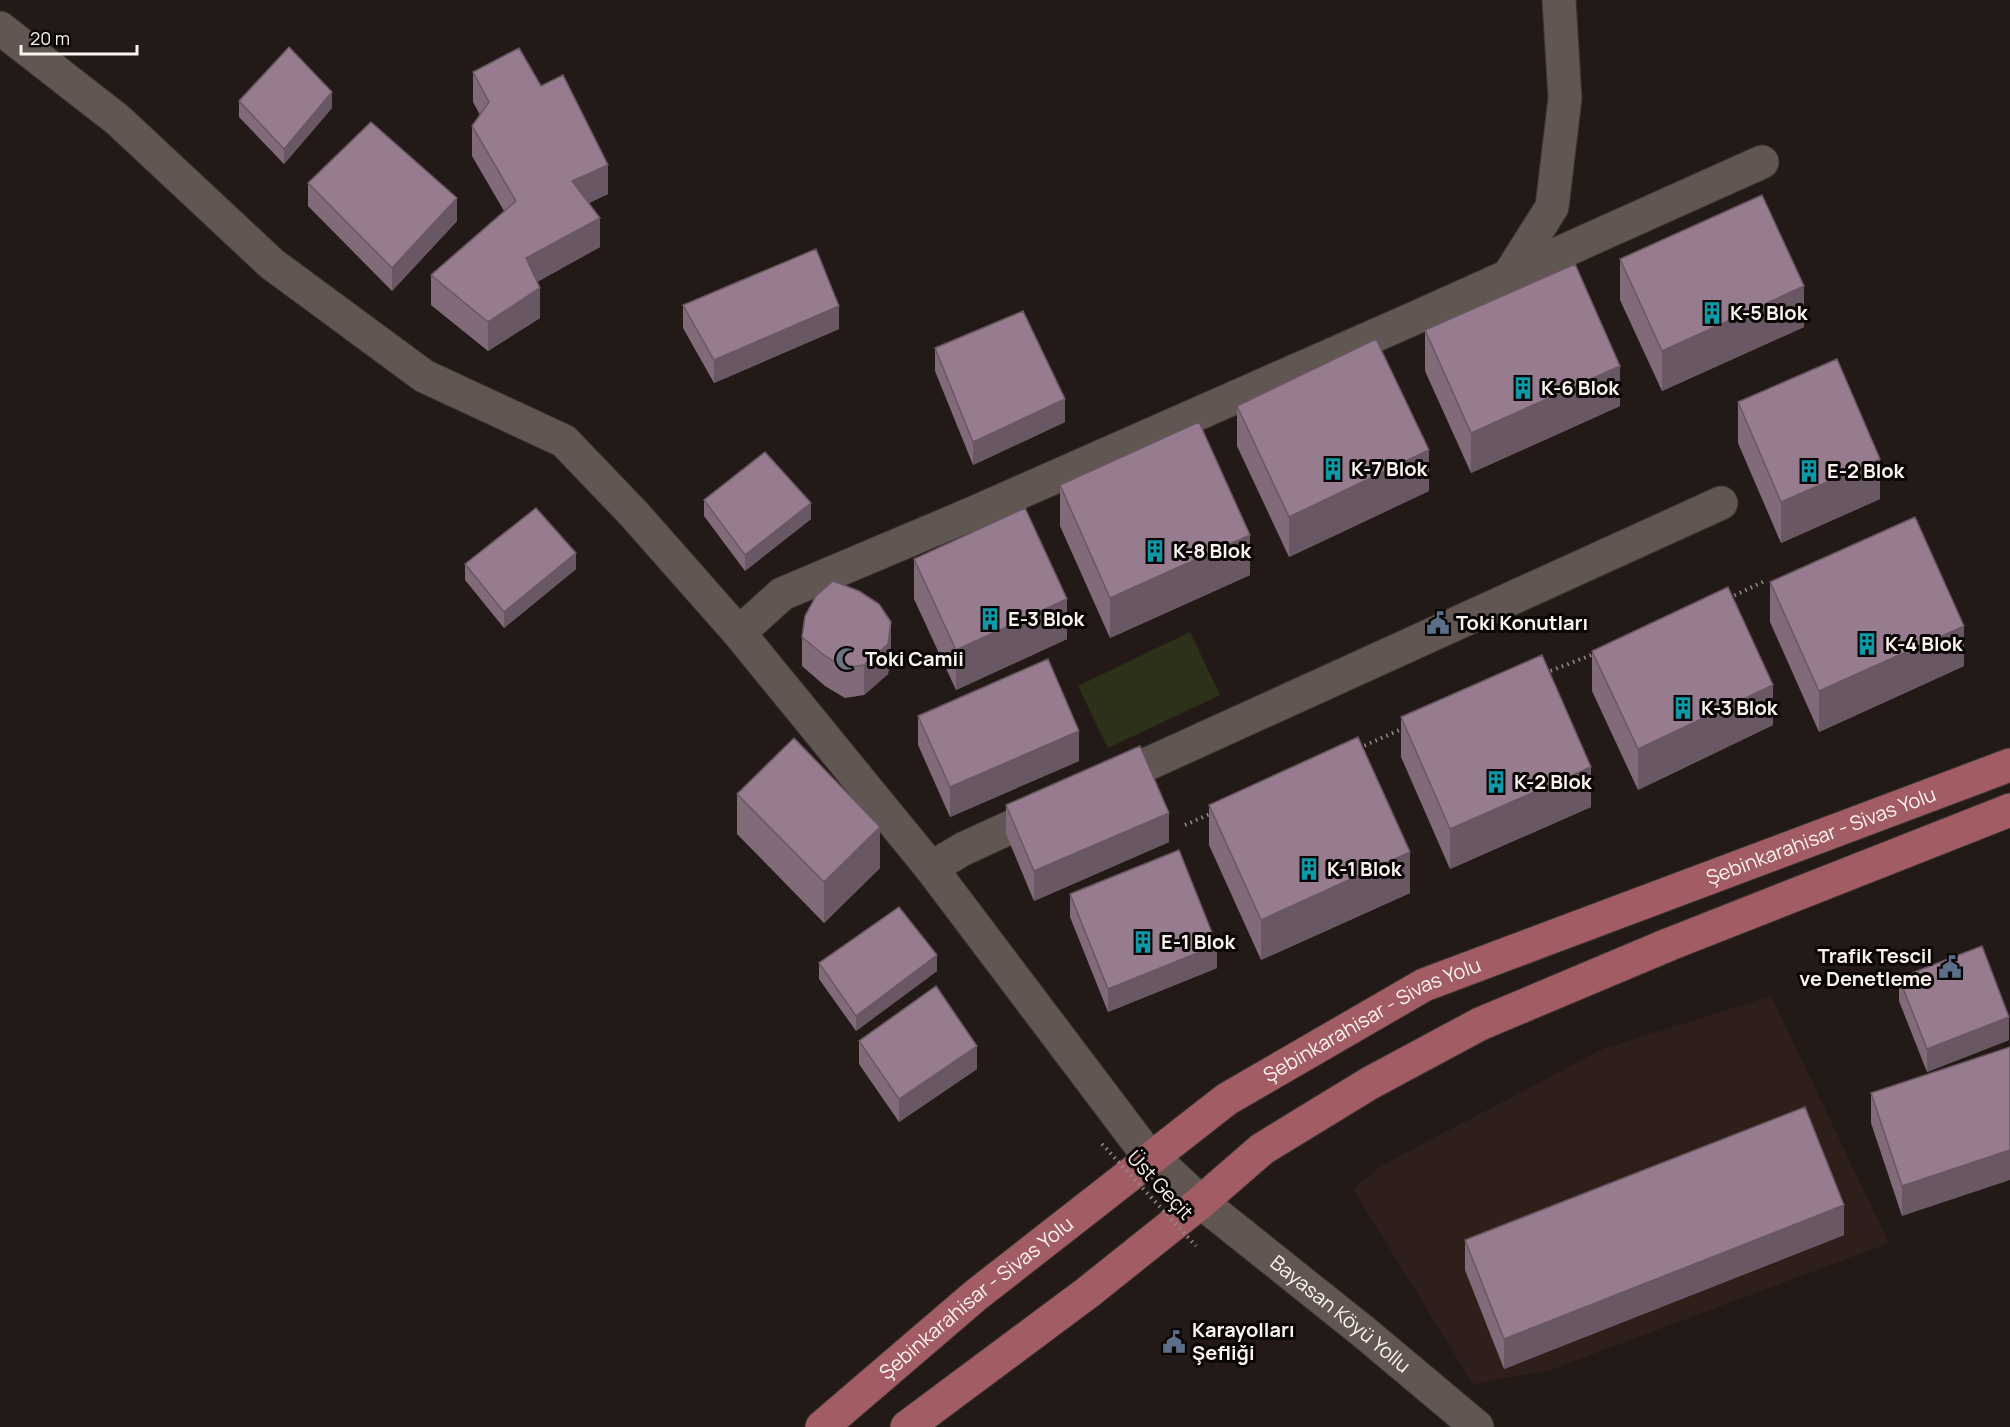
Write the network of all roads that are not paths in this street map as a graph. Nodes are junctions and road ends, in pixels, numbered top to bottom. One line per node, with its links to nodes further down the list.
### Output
1 (1559, 0): 4 (street)
2 (0, 28): 6 (street, Bayasan Köyü Yollu)
3 (1762, 162): 4 (street)
4 (1509, 276): 6 (street)
5 (1721, 503): 9 (street)
6 (739, 633): 9 (street, Bayasan Köyü Yollu)
7 (2010, 765): 10 (main road, Şebinkarahisar - Sivas Yolu)
8 (2010, 810): 11 (main road, Şebinkarahisar - Sivas Yolu)
9 (931, 868): 10 (street, Bayasan Köyü Yollu)
10 (1152, 1156): 11 (street, Bayasan Köyü Yollu); 12 (main road, Şebinkarahisar - Sivas Yolu)
11 (1201, 1202): 13 (main road, Şebinkarahisar - Sivas Yolu); 14 (street, Bayasan Köyü Yollu)
12 (822, 1427)
13 (907, 1427)
14 (1477, 1427)

